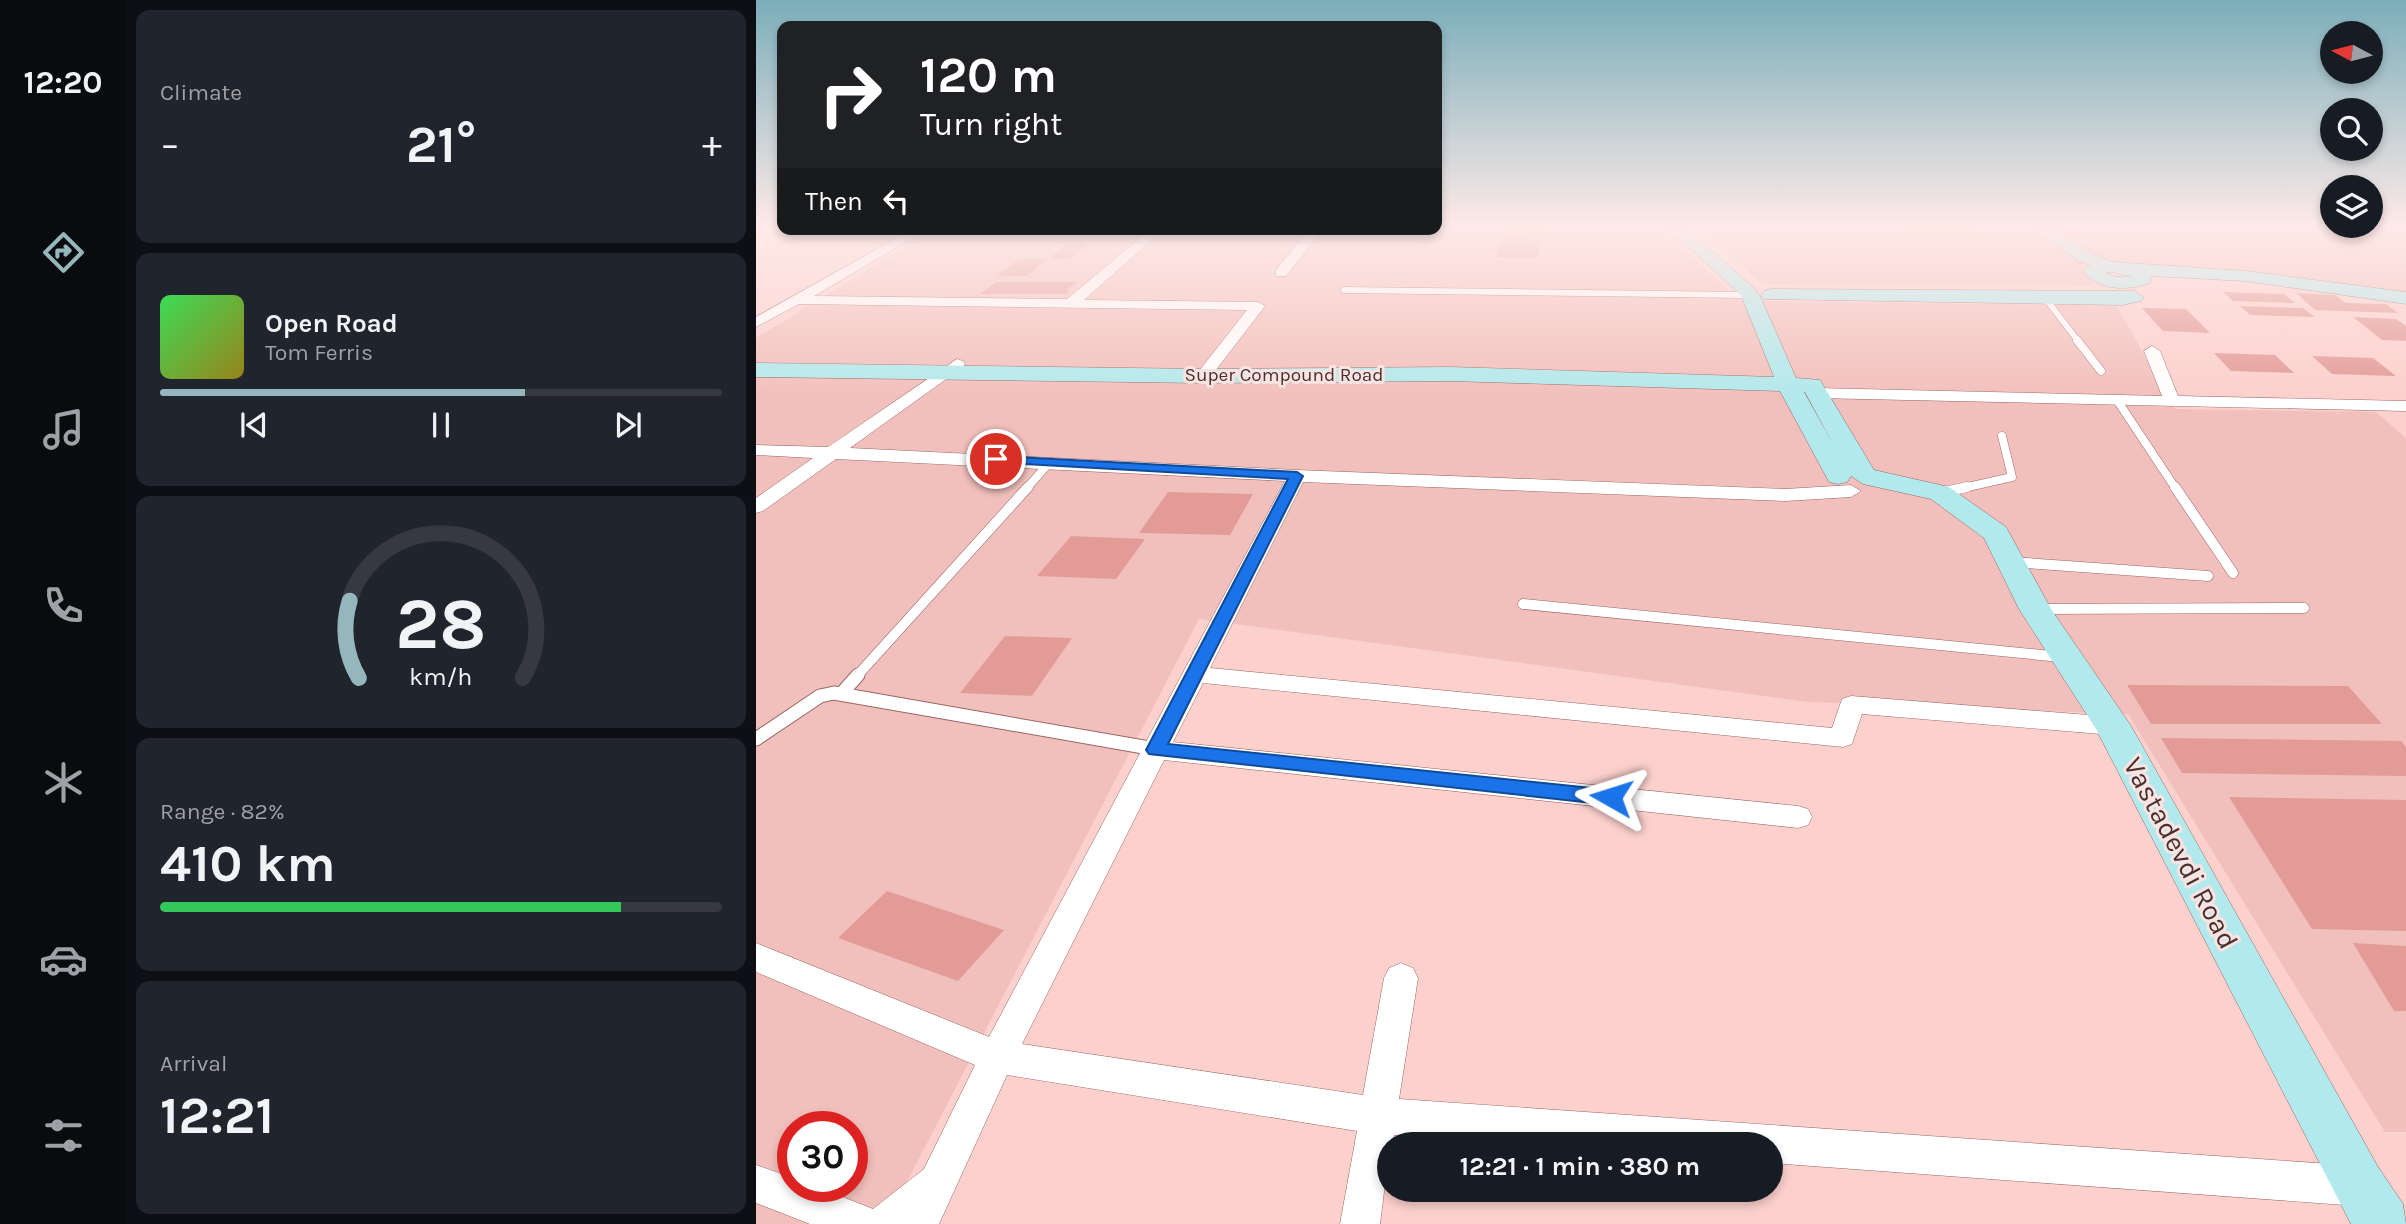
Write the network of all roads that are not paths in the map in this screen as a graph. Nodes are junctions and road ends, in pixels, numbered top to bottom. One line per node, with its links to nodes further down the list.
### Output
1 (829, 282): 12 (street)
2 (1096, 282): 13 (street)
3 (1744, 282): 9 (street)
4 (1747, 282): 9 (street)
5 (2116, 282): 9 (street)
6 (2125, 282): 11 (street)
7 (2290, 282): 10 (street)
8 (1344, 290): 9 (lane)
9 (1758, 293): 11 (street); 21 (street)
10 (2406, 298)
11 (2046, 299): 20 (lane)
12 (798, 300): 13 (street); 14 (street)
13 (1070, 304): 19 (street)
14 (756, 323)
15 (2152, 351): 23 (street)
16 (756, 359): 17 (street, Super Compound Road)
17 (951, 369): 18 (street, Super Compound Road); 19 (street, Super Compound Road); 27 (street)
18 (756, 370)
19 (1209, 370): 21 (street, Super Compound Road)
20 (2101, 371)
21 (1802, 383): 22 (street); 30 (street)
22 (2117, 400): 23 (street); 34 (lane)
23 (2172, 401): 24 (street)
24 (2406, 406)
25 (2002, 436): 31 (lane)
26 (756, 450): 27 (street)
27 (835, 453): 28 (street); 32 (street)
28 (1050, 461): 29 (street); 41 (lane)
29 (1297, 476): 30 (street); 40 (street)
30 (1855, 481): 31 (street, Vastadevdi Road)
31 (1946, 499): 33 (street, Vastadevdi Road)
32 (756, 507)
33 (2011, 562): 35 (lane); 38 (street, Vastadevdi Road)
34 (2233, 573)
35 (2208, 576)
36 (1523, 604): 39 (lane)
37 (2304, 608): 38 (lane)
38 (2035, 609): 39 (street, Vastadevdi Road)
39 (2067, 657): 42 (street, Vastadevdi Road)
40 (1195, 674): 42 (street); 44 (street)
41 (841, 694): 43 (lane); 44 (lane)
42 (2113, 726): 52 (street, Vastadevdi Road)
43 (756, 739)
44 (1156, 750): 45 (street); 48 (street)
45 (1798, 817)
46 (756, 957): 48 (street)
47 (1401, 978): 49 (street)
48 (997, 1057): 49 (street); 50 (street)
49 (1379, 1116): 52 (street); 56 (street)
50 (939, 1178): 54 (street); 55 (street)
51 (756, 1184): 53 (street)
52 (2359, 1186): 57 (street, Vastadevdi Road)
53 (862, 1224)
54 (886, 1224)
55 (918, 1224)
56 (1360, 1224)
57 (2383, 1224)

